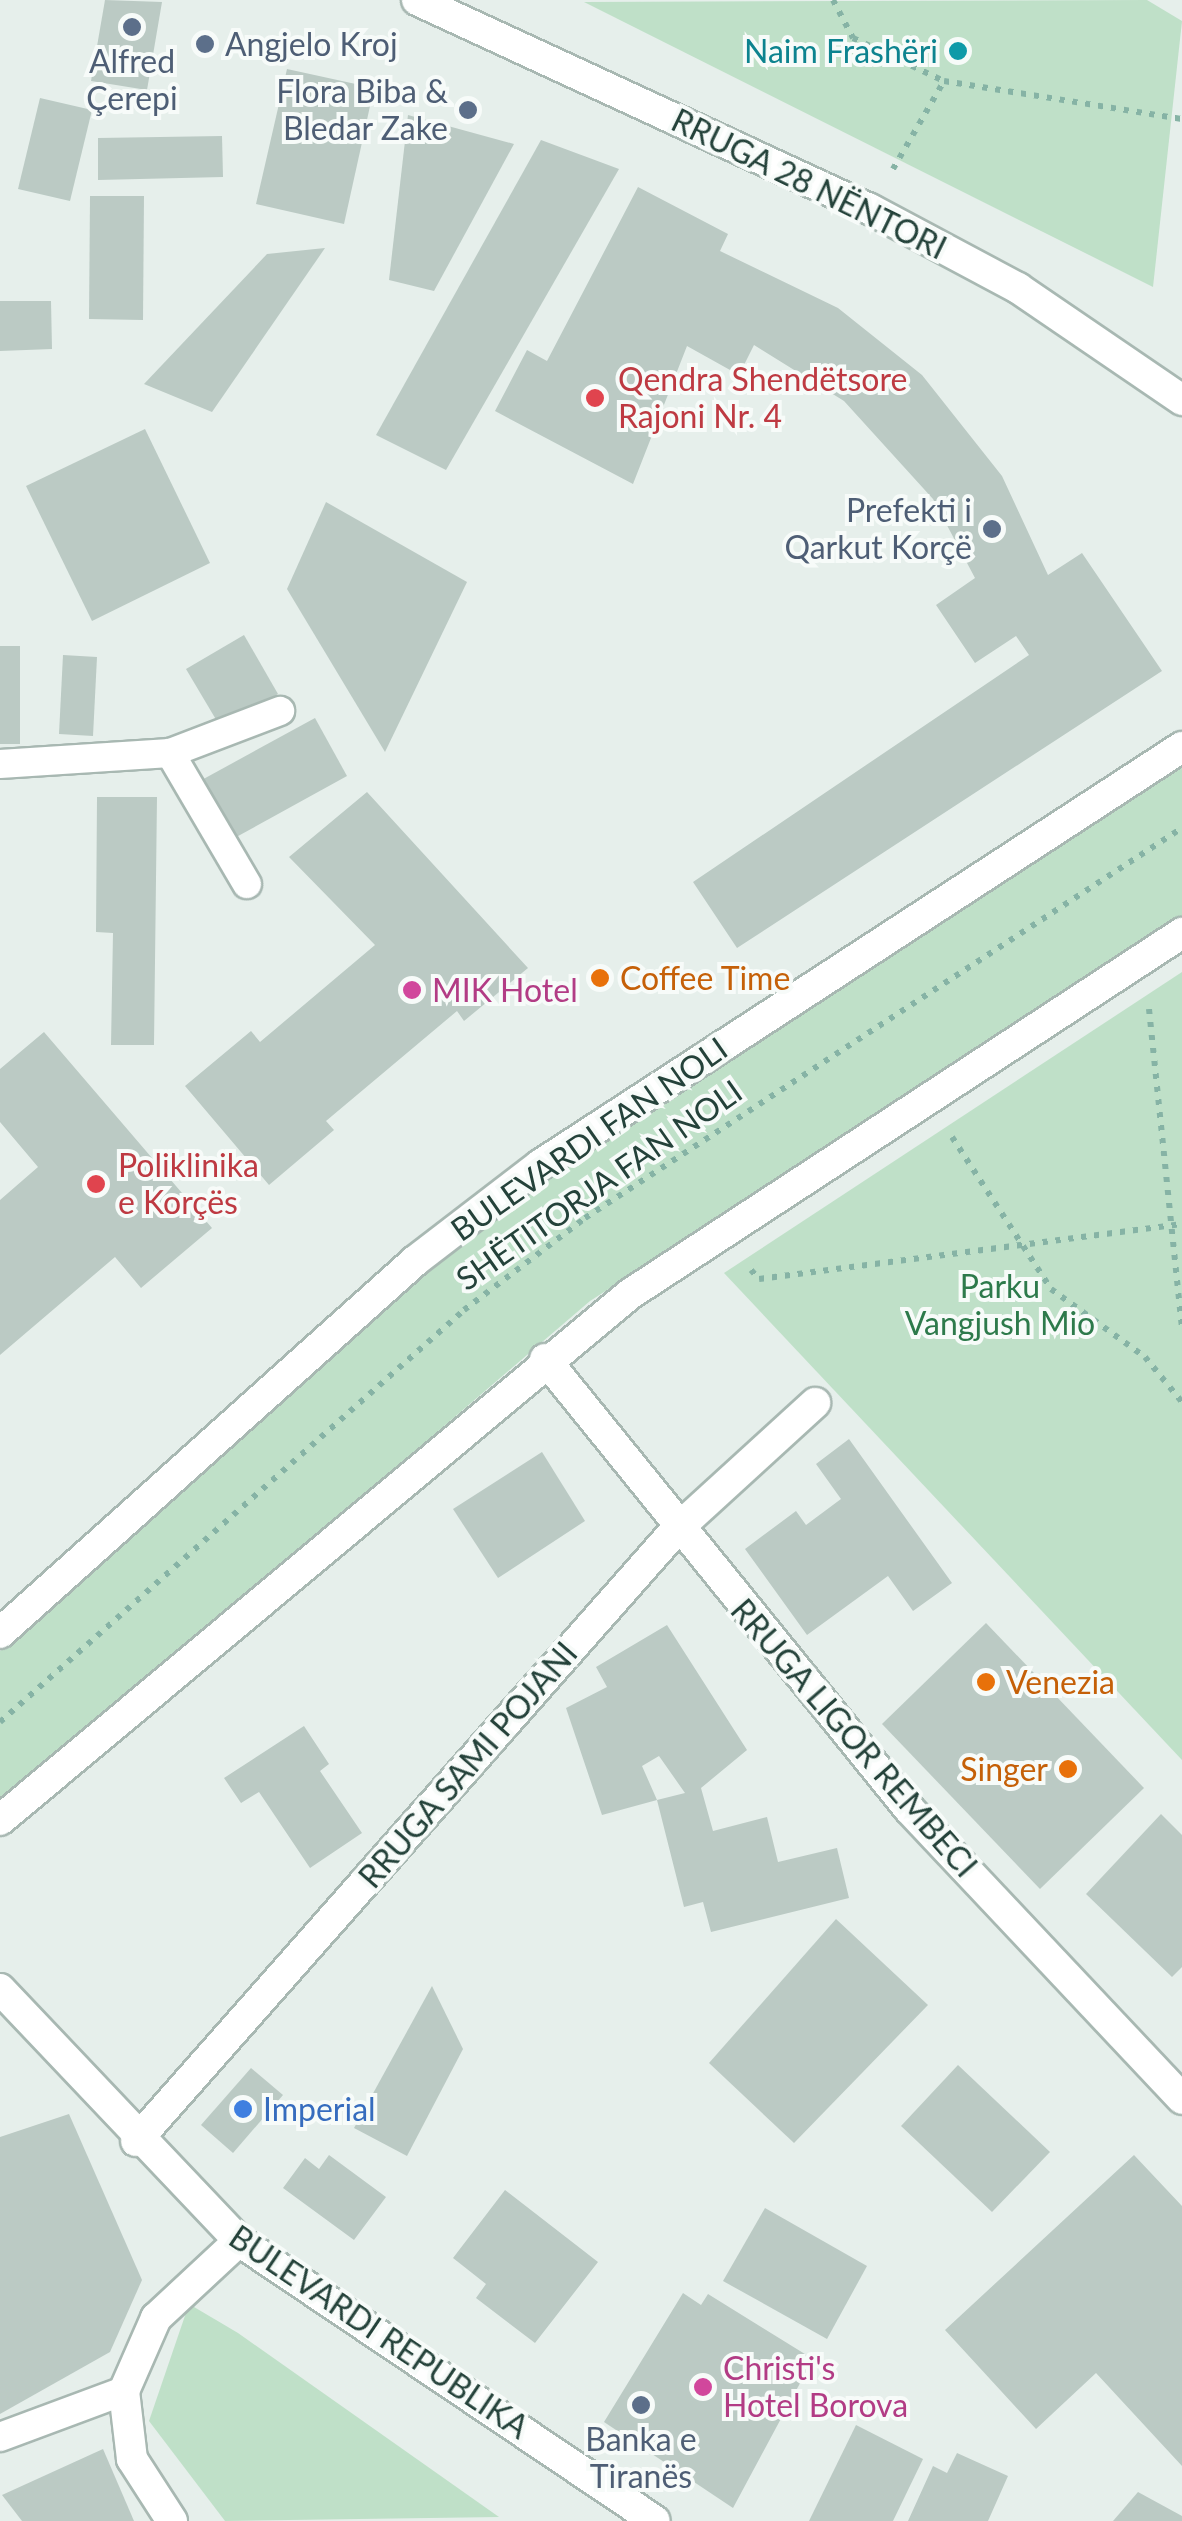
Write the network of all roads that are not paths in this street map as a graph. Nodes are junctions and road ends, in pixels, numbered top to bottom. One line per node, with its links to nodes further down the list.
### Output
1 (417, 0): 2 (main road, RRUGA 28 NËNTORI)
2 (1182, 400)
3 (280, 711): 5 (lane)
4 (1182, 747): 12 (main road, BULEVARDI FAN NOLI)
5 (170, 753): 6 (lane); 7 (lane)
6 (0, 764)
7 (247, 884)
8 (1182, 934): 9 (main road)
9 (545, 1359): 11 (main road, RRUGA LIGOR REMBECI); 13 (main road)
10 (816, 1403): 11 (main road, RRUGA SAMI POJANI)
11 (675, 1530): 15 (main road, RRUGA LIGOR REMBECI); 16 (main road, RRUGA SAMI POJANI)
12 (0, 1633)
13 (0, 1820)
14 (0, 1988): 16 (main road, BULEVARDI REPUBLIKA)
15 (1182, 2099)
16 (136, 2141): 17 (main road, BULEVARDI REPUBLIKA)
17 (239, 2242): 18 (main road); 21 (main road, BULEVARDI REPUBLIKA)
18 (124, 2391): 19 (lane); 20 (main road)
19 (0, 2436)
20 (172, 2521)
21 (655, 2521)

